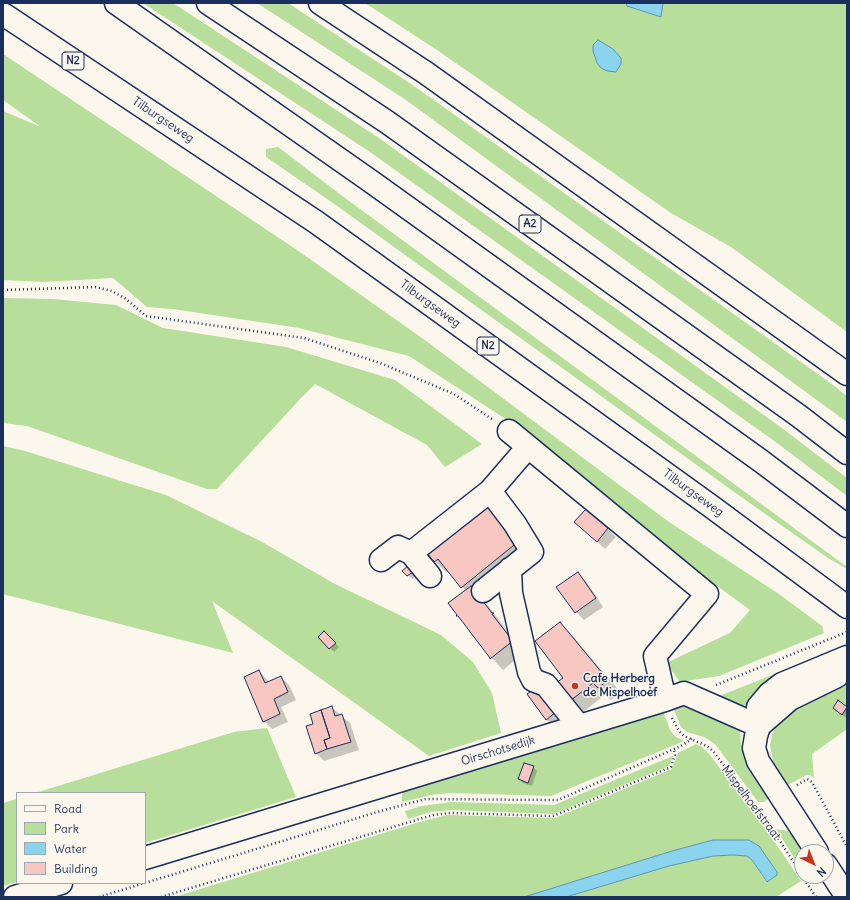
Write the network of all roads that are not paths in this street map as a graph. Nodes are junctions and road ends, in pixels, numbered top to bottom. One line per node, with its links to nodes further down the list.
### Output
1 (116, 3): 10 (main road)
2 (208, 3): 8 (main road, A2)
3 (320, 3): 5 (main road)
4 (3, 14): 16 (main road, Tilburgseweg / N2)
5 (847, 374)
6 (509, 431): 7 (main road)
7 (528, 447): 9 (main road); 19 (main road)
8 (847, 453)
9 (490, 490): 11 (main road); 13 (main road)
10 (847, 526)
11 (411, 553): 12 (main road); 14 (main road)
12 (381, 560)
13 (510, 569): 15 (main road); 20 (main road)
14 (430, 576)
15 (482, 591)
16 (847, 607)
17 (847, 657): 21 (main road)
18 (847, 672): 21 (main road)
19 (675, 697): 20 (main road, Oirschotsedijk); 21 (main road)
20 (579, 726): 23 (main road, Oirschotsedijk)
21 (759, 726): 22 (main road)
22 (812, 844)
23 (146, 858)
24 (834, 877): 27 (main road)
25 (58, 884): 26 (main road)
26 (15, 897)
27 (847, 897)

